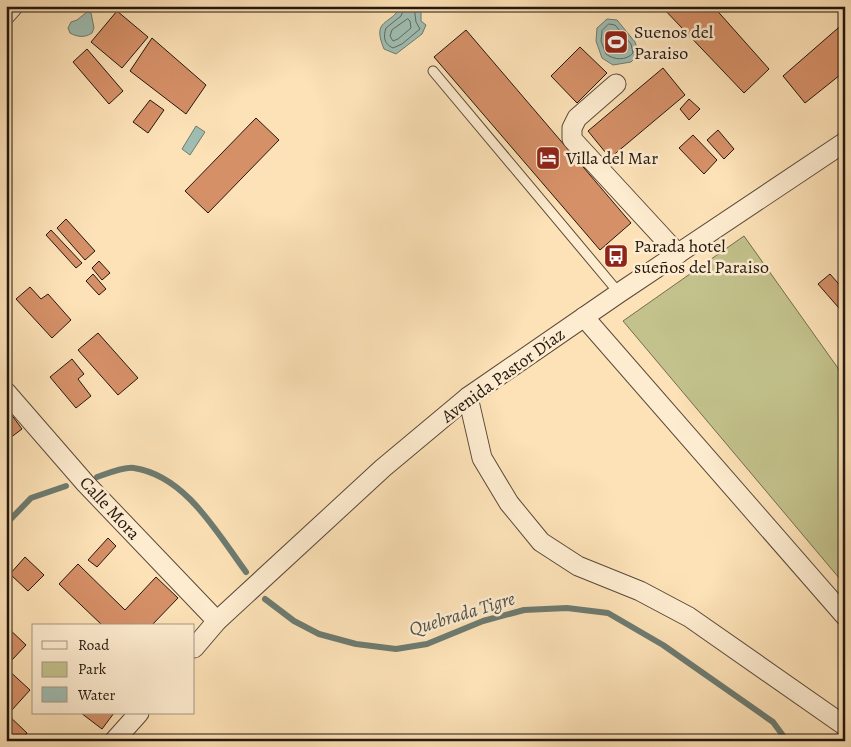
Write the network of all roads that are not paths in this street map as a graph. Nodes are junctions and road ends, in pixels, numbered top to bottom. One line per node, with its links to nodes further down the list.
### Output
1 (20, 6): 2 (lane)
2 (6, 22)
3 (433, 72): 7 (lane)
4 (616, 84): 6 (street)
5 (845, 142): 6 (street, Avenida Pastor Díaz)
6 (678, 254): 7 (street, Avenida Pastor Díaz)
7 (620, 293): 8 (street, Avenida Pastor Díaz)
8 (584, 317): 10 (street, Avenida Pastor Díaz); 11 (street)
9 (6, 392): 12 (street, Calle Mora)
10 (468, 397): 12 (street, Avenida Pastor Díaz); 15 (street)
11 (845, 616)
12 (217, 621): 13 (street, Avenida Pastor Díaz)
13 (195, 647)
14 (137, 714): 16 (street)
15 (845, 726)
16 (114, 741)

